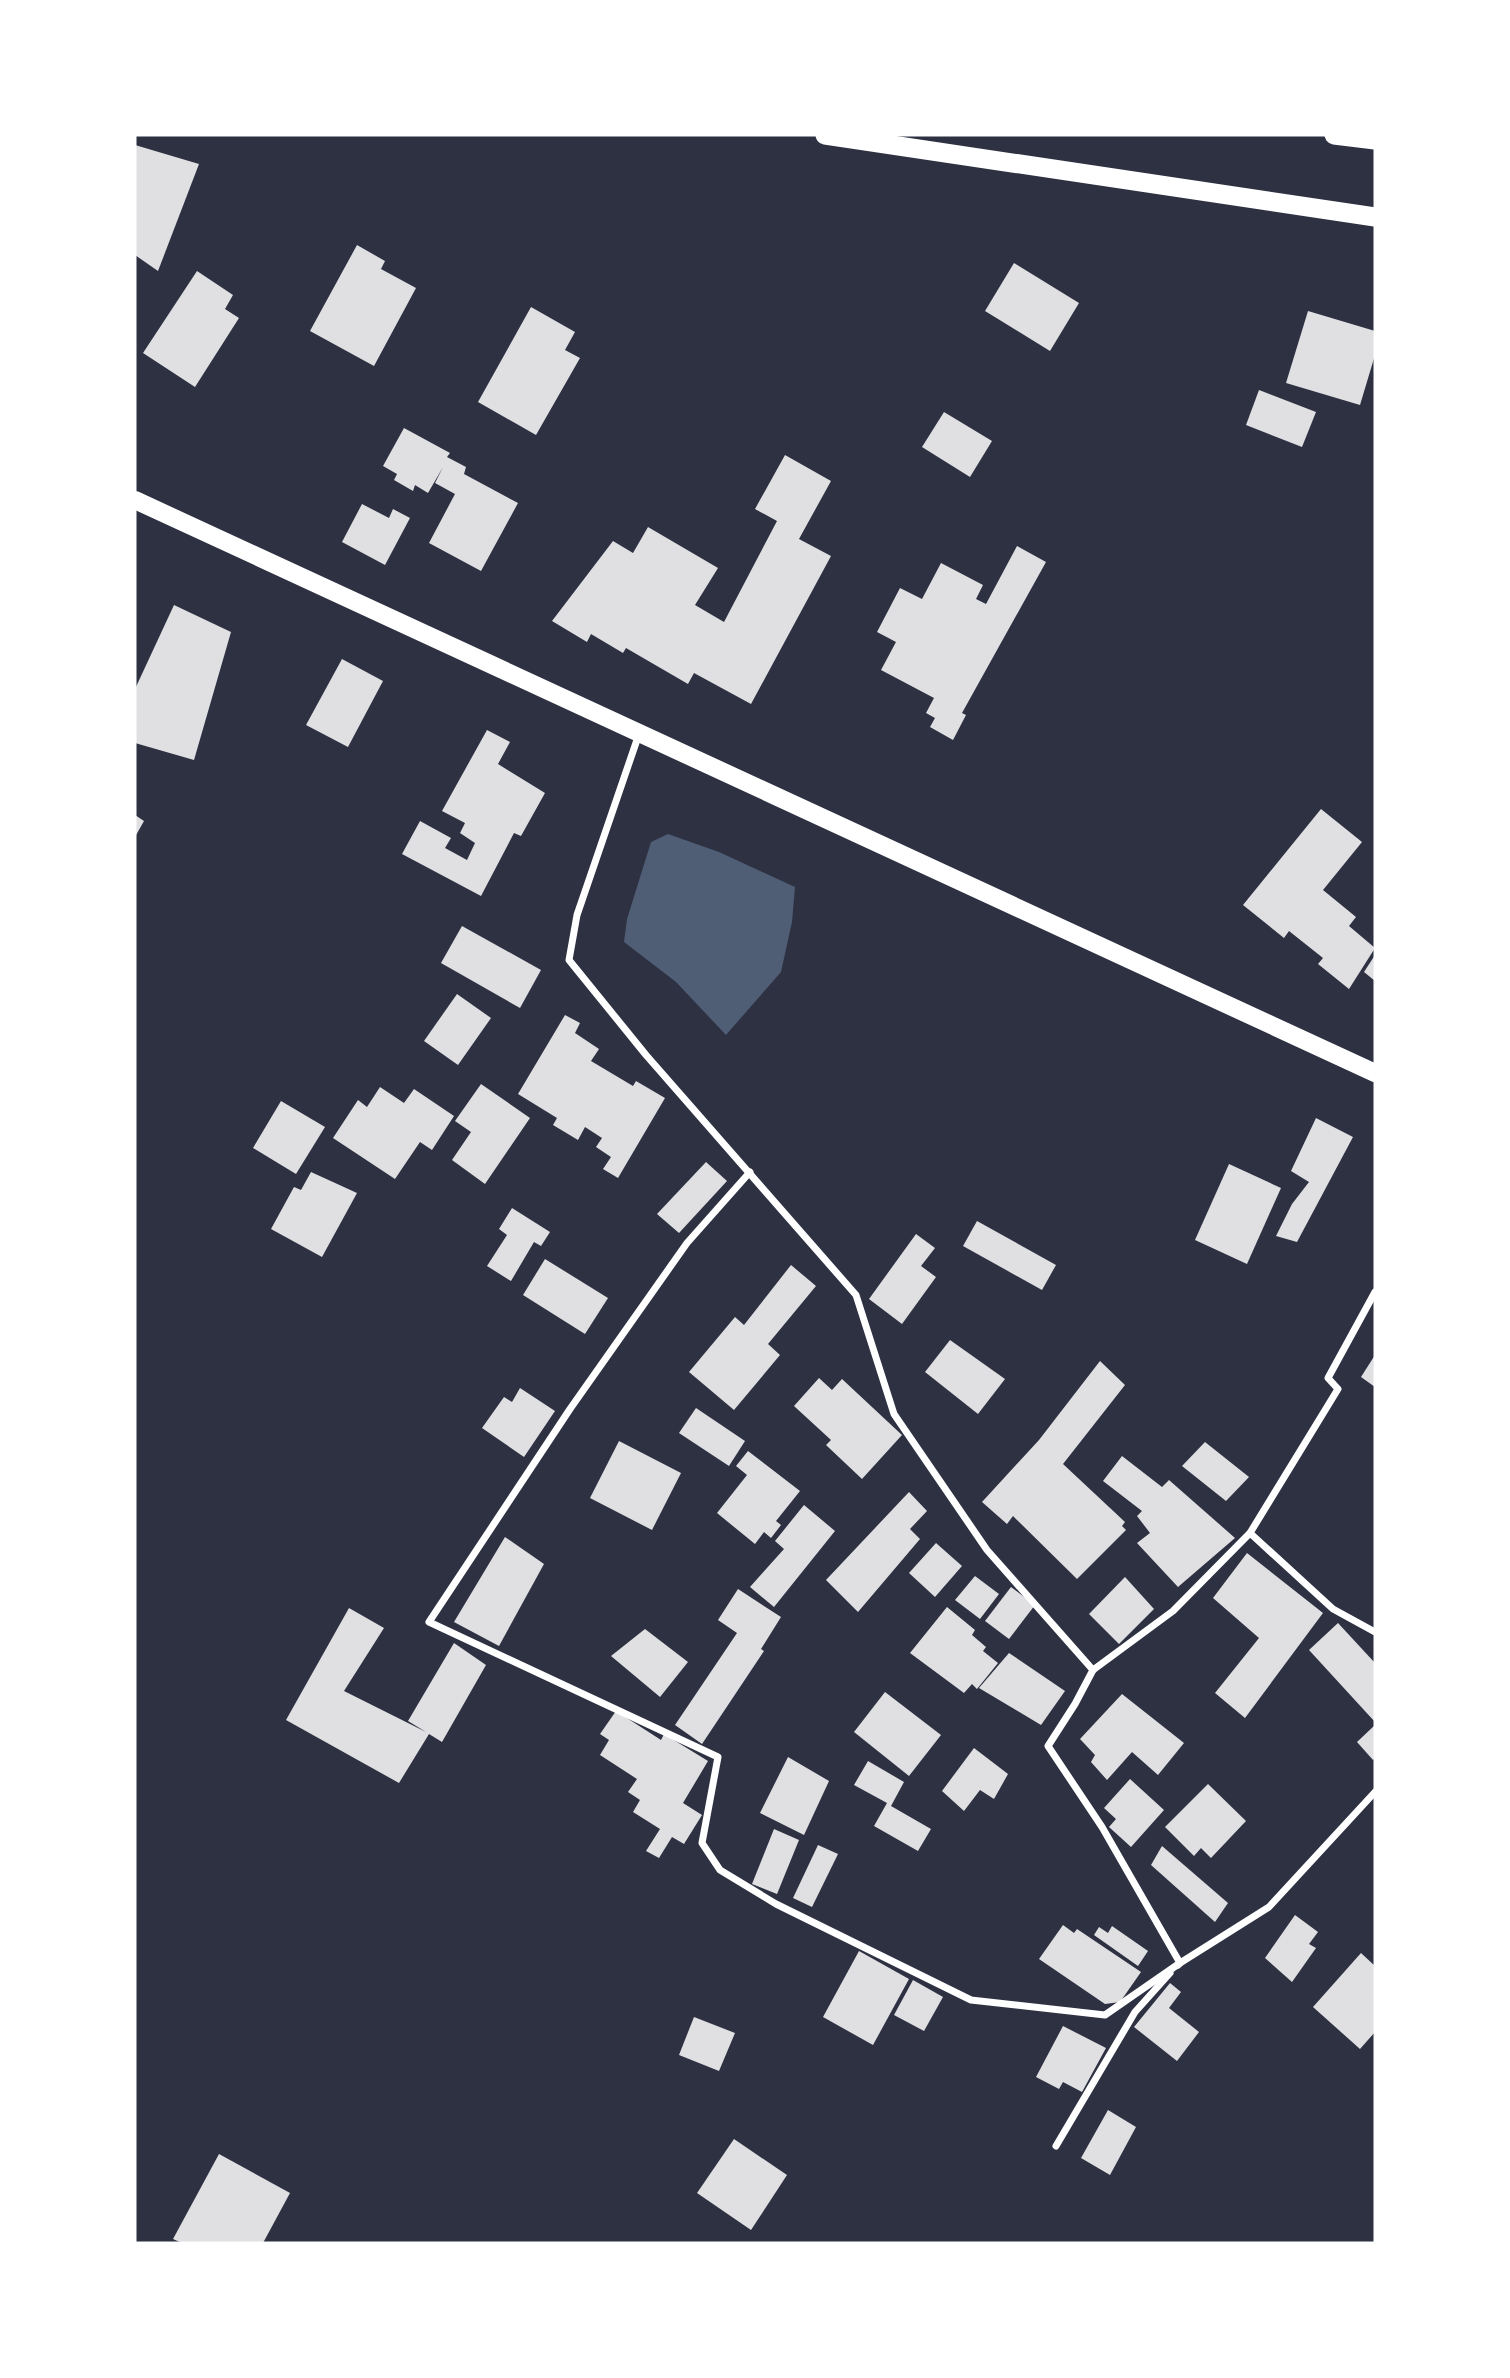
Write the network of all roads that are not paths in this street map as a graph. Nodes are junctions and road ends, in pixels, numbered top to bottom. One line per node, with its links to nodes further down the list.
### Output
1 (825, 135): 4 (highway)
2 (1334, 135): 3 (highway)
3 (1375, 141)
4 (1375, 217)
5 (135, 500): 6 (main road)
6 (639, 733): 7 (main road); 8 (street)
7 (1375, 1073)
8 (750, 1172): 12 (street); 14 (street)
9 (1375, 1292): 10 (street)
10 (1250, 1533): 11 (street); 12 (street)
11 (1375, 1632)
12 (1093, 1670): 14 (street)
13 (1375, 1792): 14 (street)
14 (1180, 1963): 15 (street)
15 (1056, 2146)

